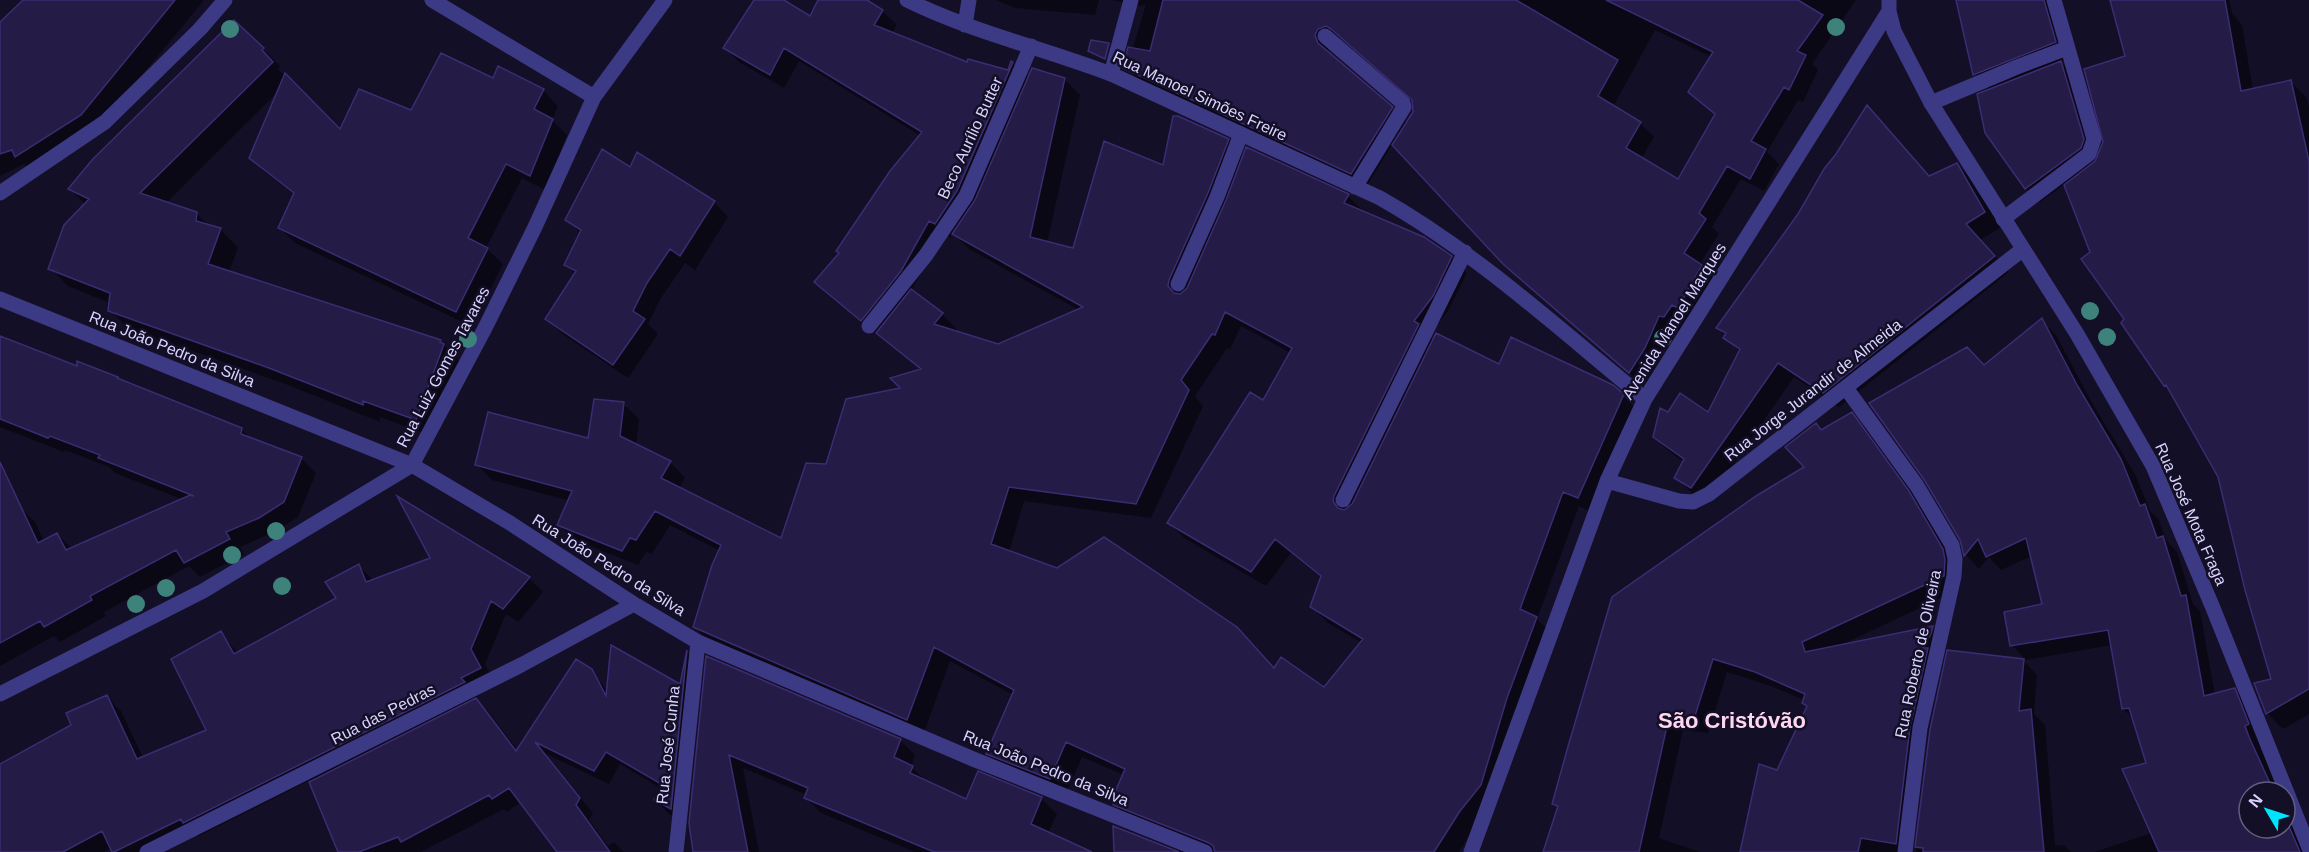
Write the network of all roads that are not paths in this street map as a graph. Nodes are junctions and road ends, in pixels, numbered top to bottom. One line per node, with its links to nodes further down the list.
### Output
1 (225, 0): 18 (street)
2 (432, 0): 14 (street)
3 (665, 0): 14 (street, Rua Luiz Gomes Tavares)
4 (907, 0): 9 (street, Rua Manoel Simões Freire)
5 (969, 0): 9 (street)
6 (1131, 0): 13 (street)
7 (2054, 0): 12 (street)
8 (1889, 6): 15 (street); 26 (street, Avenida Manoel Marques)
9 (965, 25): 11 (street, Rua Manoel Simões Freire)
10 (1325, 36): 17 (street)
11 (1031, 46): 13 (street, Rua Manoel Simões Freire); 24 (street, Beco Aurílio Butter)
12 (2067, 48): 15 (street); 19 (street)
13 (1111, 74): 16 (street, Rua Manoel Simões Freire)
14 (594, 97): 27 (street, Rua Luiz Gomes Tavares)
15 (1931, 103): 19 (street, Rua José Mota Fraga)
16 (1241, 134): 17 (street, Rua Manoel Simões Freire); 22 (street)
17 (1355, 187): 21 (street, Rua Manoel Simões Freire)
18 (0, 192)
19 (2003, 219): 20 (street, Rua José Mota Fraga)
20 (2023, 249): 25 (street, Rua Jorge Jurandir de Almeida); 33 (street, Rua José Mota Fraga)
21 (1465, 252): 26 (street, Rua Manoel Simões Freire); 29 (street)
22 (1178, 284)
23 (0, 299): 27 (street, Rua João Pedro da Silva)
24 (869, 327)
25 (1846, 388): 28 (street, Rua Jorge Jurandir de Almeida); 38 (street, Rua Roberto de Oliveira)
26 (1645, 399): 28 (street, Avenida Manoel Marques)
27 (412, 465): 30 (street, Rua João Pedro da Silva); 32 (street, Rua Luiz Gomes Tavares)
28 (1607, 481): 37 (street, Avenida Manoel Marques)
29 (1343, 501)
30 (634, 604): 31 (street, Rua João Pedro da Silva); 34 (street, Rua das Pedras)
31 (698, 642): 35 (street, Rua José Cunha); 36 (street, Rua João Pedro da Silva)
32 (0, 694)
33 (2309, 848)
34 (147, 852)
35 (676, 852)
36 (1204, 852)
37 (1471, 852)
38 (1905, 852)

